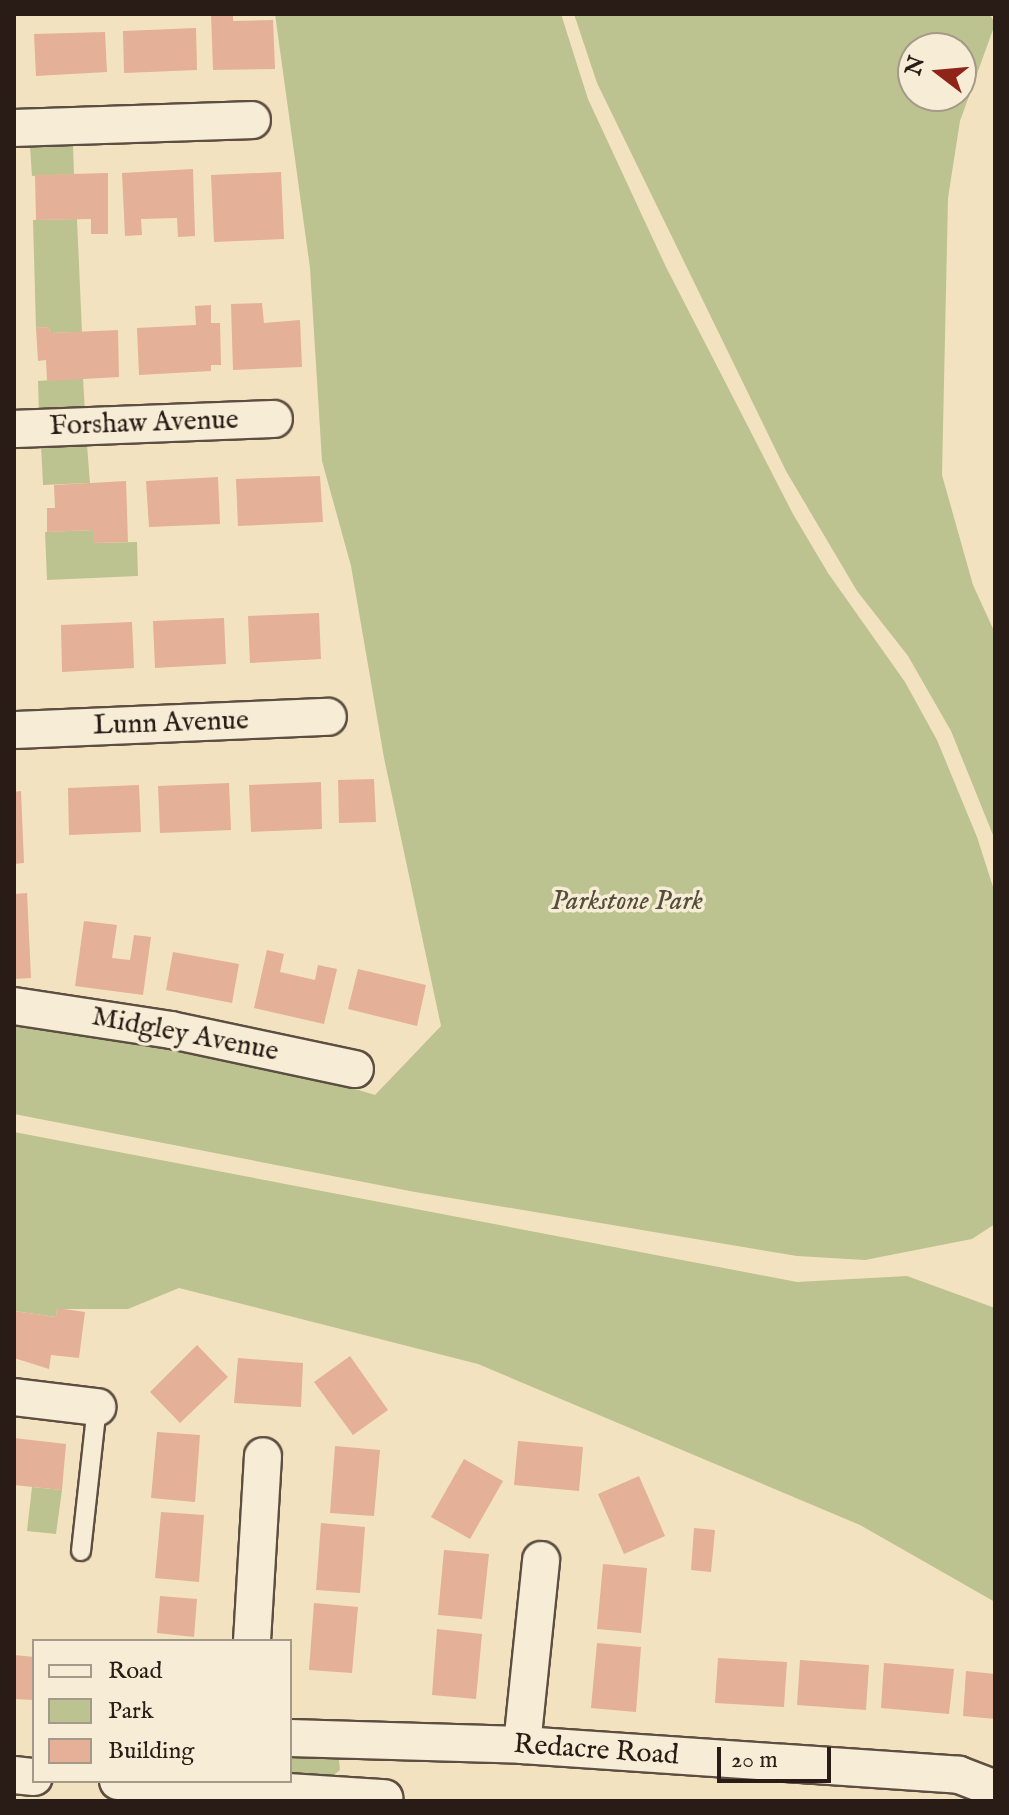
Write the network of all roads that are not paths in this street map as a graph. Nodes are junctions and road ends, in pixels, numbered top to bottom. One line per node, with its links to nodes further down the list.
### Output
1 (252, 120): 2 (street)
2 (14, 128)
3 (274, 419): 4 (street, Forshaw Avenue)
4 (14, 429)
5 (328, 717): 6 (street, Lunn Avenue)
6 (14, 730)
7 (14, 1006): 8 (street, Midgley Avenue)
8 (355, 1069)
9 (14, 1397): 10 (street)
10 (97, 1407): 12 (lane)
11 (263, 1456): 14 (street)
12 (81, 1551)
13 (541, 1560): 17 (street)
14 (252, 1639)
15 (292, 1738): 16 (street, Redacre Road)
16 (386, 1745): 17 (street, Redacre Road); 21 (street)
17 (522, 1745): 20 (street, Redacre Road)
18 (201, 1783): 19 (street)
19 (242, 1784): 21 (street)
20 (995, 1789)
21 (384, 1800)

